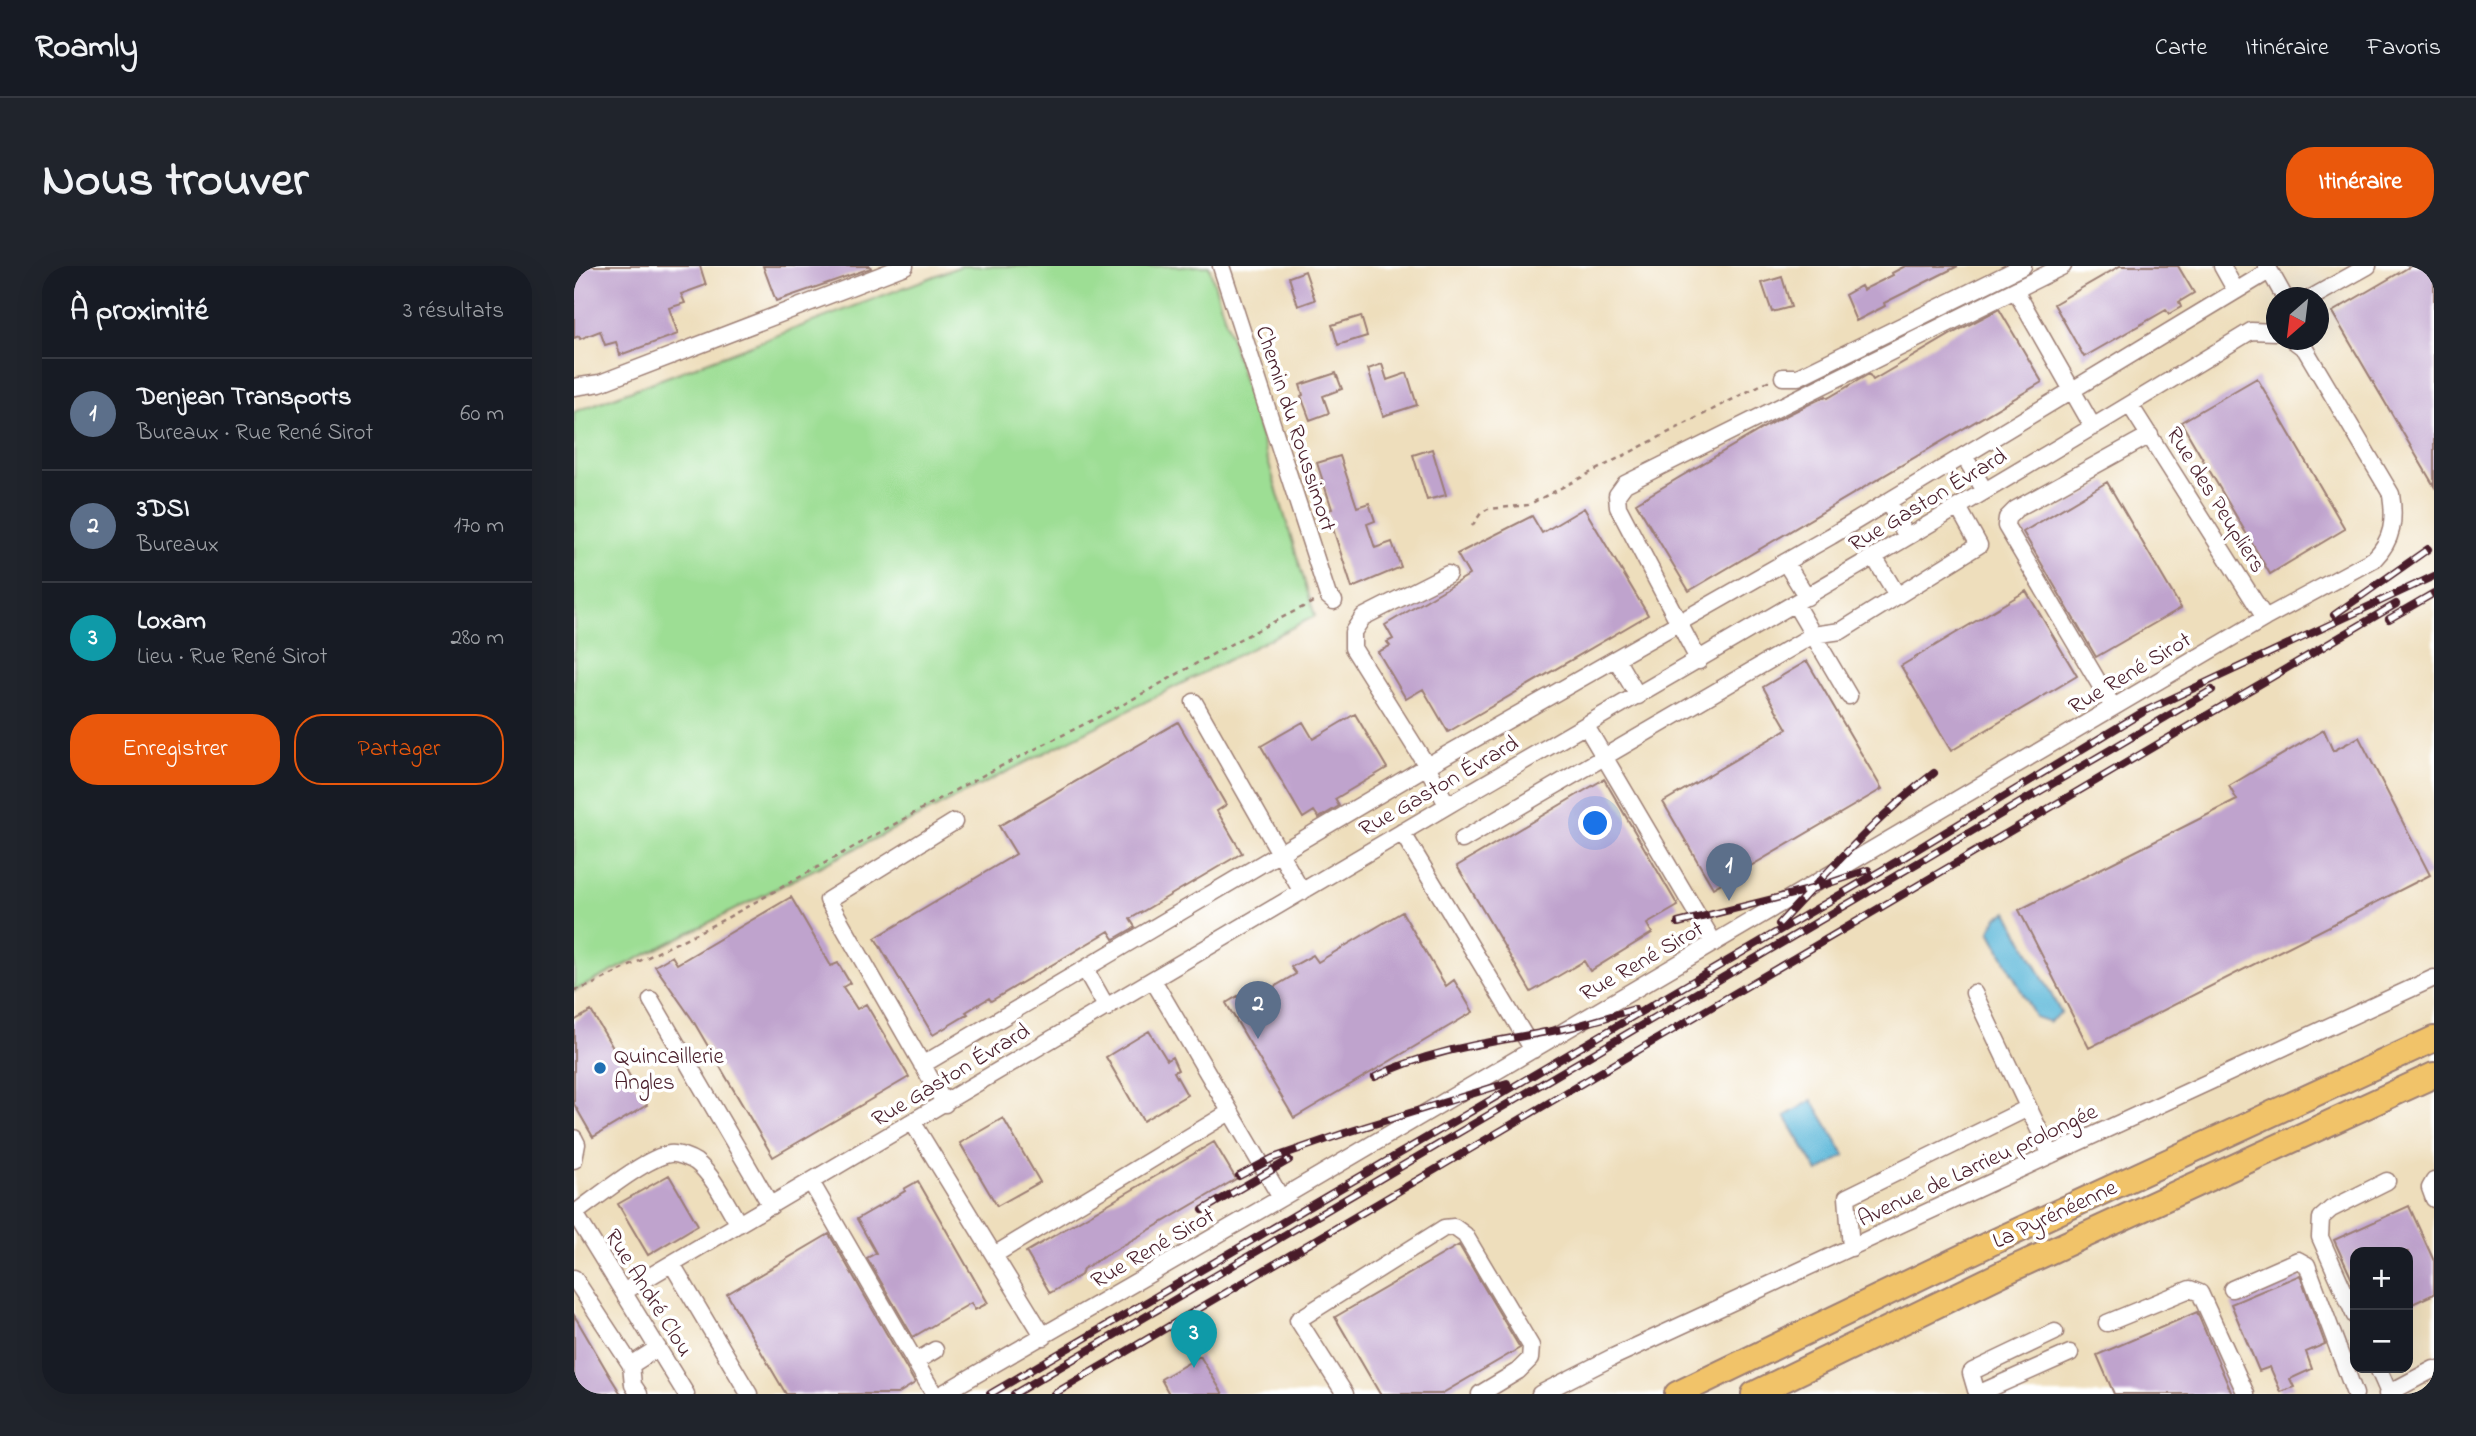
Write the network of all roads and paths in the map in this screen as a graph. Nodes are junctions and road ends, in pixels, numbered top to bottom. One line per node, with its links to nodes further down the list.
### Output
1 (905, 266): 15 (street)
2 (1222, 266): 30 (street, Chemin du Roussimort)
3 (2022, 266): 14 (street)
4 (2063, 266): 10 (street)
5 (2222, 266): 11 (street)
6 (2368, 266): 9 (street)
7 (2268, 268): 8 (street); 11 (street)
8 (2279, 287)
9 (2329, 288)
10 (2015, 290): 16 (street); 33 (street)
11 (2236, 291): 16 (street)
12 (2266, 330): 17 (street, Rue Gaston Évrard)
13 (2306, 350): 32 (street, Rue René Sirot)
14 (1783, 377): 24 (path)
15 (574, 387)
16 (2072, 391): 18 (street); 20 (street)
17 (2130, 405): 18 (street, Rue Gaston Évrard); 19 (street, Rue des Peupliers)
18 (2093, 426): 21 (street, Rue Gaston Évrard)
19 (2150, 435): 32 (street, Rue des Peupliers); 40 (street)
20 (1964, 456): 21 (street); 22 (street)
21 (1985, 491): 23 (street, Rue Gaston Évrard)
22 (1888, 502): 25 (street); 27 (street)
23 (1958, 507): 25 (street, Rue Gaston Évrard); 29 (street)
24 (1472, 526)
25 (1907, 537): 26 (street, Rue Gaston Évrard)
26 (1874, 557): 29 (street); 31 (street, Rue Gaston Évrard)
27 (1785, 562): 31 (street); 33 (street)
28 (1448, 574): 43 (street)
29 (1897, 595): 34 (street)
30 (1331, 598): 54 (path)
31 (1801, 600): 34 (street); 36 (street, Rue Gaston Évrard)
32 (2265, 618): 40 (street, Rue René Sirot)
33 (1680, 622): 35 (street); 36 (street)
34 (1813, 635): 38 (street); 42 (street)
35 (1616, 659): 37 (street); 43 (street)
36 (1699, 661): 37 (street, Rue Gaston Évrard)
37 (1638, 696): 41 (street, Rue Gaston Évrard)
38 (1849, 696)
39 (1194, 702): 48 (street)
40 (2113, 707): 50 (street, Rue René Sirot)
41 (1586, 726): 42 (street); 44 (street, Rue Gaston Évrard)
42 (1605, 757): 47 (street); 50 (street)
43 (1427, 766): 44 (street); 48 (street)
44 (1447, 805): 46 (street, Rue Gaston Évrard)
45 (954, 822): 60 (street)
46 (1402, 832): 49 (street, Rue Gaston Évrard); 59 (street)
47 (1462, 840)
48 (1281, 855): 49 (street); 51 (street)
49 (1301, 892): 53 (street, Rue Gaston Évrard)
50 (1714, 943): 59 (street, Rue René Sirot)
51 (1085, 969): 57 (street); 60 (street)
52 (2434, 978): 67 (street, Avenue de Larrieu prolongée)
53 (1153, 980): 57 (street, Rue Gaston Évrard); 64 (street)
54 (574, 990)
55 (1974, 993): 63 (street)
56 (651, 1000): 74 (street)
57 (1107, 1008): 62 (street, Rue Gaston Évrard)
58 (2434, 1039): 103 (highway, La Pyrénéenne)
59 (1533, 1050): 72 (street, Rue René Sirot)
60 (922, 1065): 62 (street)
61 (2434, 1075): 104 (highway, La Pyrénéenne)
62 (945, 1104): 65 (street, Rue Gaston Évrard)
63 (2028, 1108): 67 (street); 77 (street)
64 (1230, 1112): 72 (street); 78 (street)
65 (913, 1123): 71 (street, Rue Gaston Évrard); 78 (street)
66 (574, 1138): 68 (street)
67 (2051, 1155): 77 (street, Avenue de Larrieu prolongée)
68 (574, 1160)
69 (2387, 1181): 83 (street)
70 (2434, 1181): 73 (street)
71 (811, 1182): 74 (street, Rue Gaston Évrard); 90 (street)
72 (1281, 1198): 86 (street, Rue René Sirot)
73 (2434, 1199)
74 (771, 1206): 76 (street, Rue Gaston Évrard)
75 (574, 1213): 76 (street); 82 (street, Rue André Clou)
76 (739, 1224): 79 (street, Rue Gaston Évrard)
77 (1851, 1248): 102 (street, Avenue de Larrieu prolongée)
78 (994, 1255): 86 (street)
79 (672, 1264): 82 (street, Rue Gaston Évrard); 97 (street)
80 (574, 1278): 91 (street)
81 (2232, 1289): 106 (street)
82 (625, 1291): 87 (street, Rue André Clou)
83 (2352, 1310)
84 (2106, 1324): 105 (street)
85 (2055, 1332): 94 (street)
86 (1044, 1337): 99 (street, Rue René Sirot)
87 (658, 1348): 91 (street); 96 (street, Rue André Clou)
88 (936, 1350): 90 (street)
89 (2070, 1353): 94 (street)
90 (915, 1362): 98 (street)
91 (631, 1365): 95 (street)
92 (2434, 1369): 107 (street)
93 (2380, 1373): 107 (street)
94 (2015, 1387)
95 (639, 1394)
96 (686, 1394)
97 (749, 1394)
98 (934, 1394)
99 (942, 1394)
100 (1345, 1394): 101 (street)
101 (1480, 1394)
102 (1540, 1394)
103 (1677, 1394)
104 (1754, 1394)
105 (2246, 1394)
106 (2355, 1394)
107 (2388, 1394)

